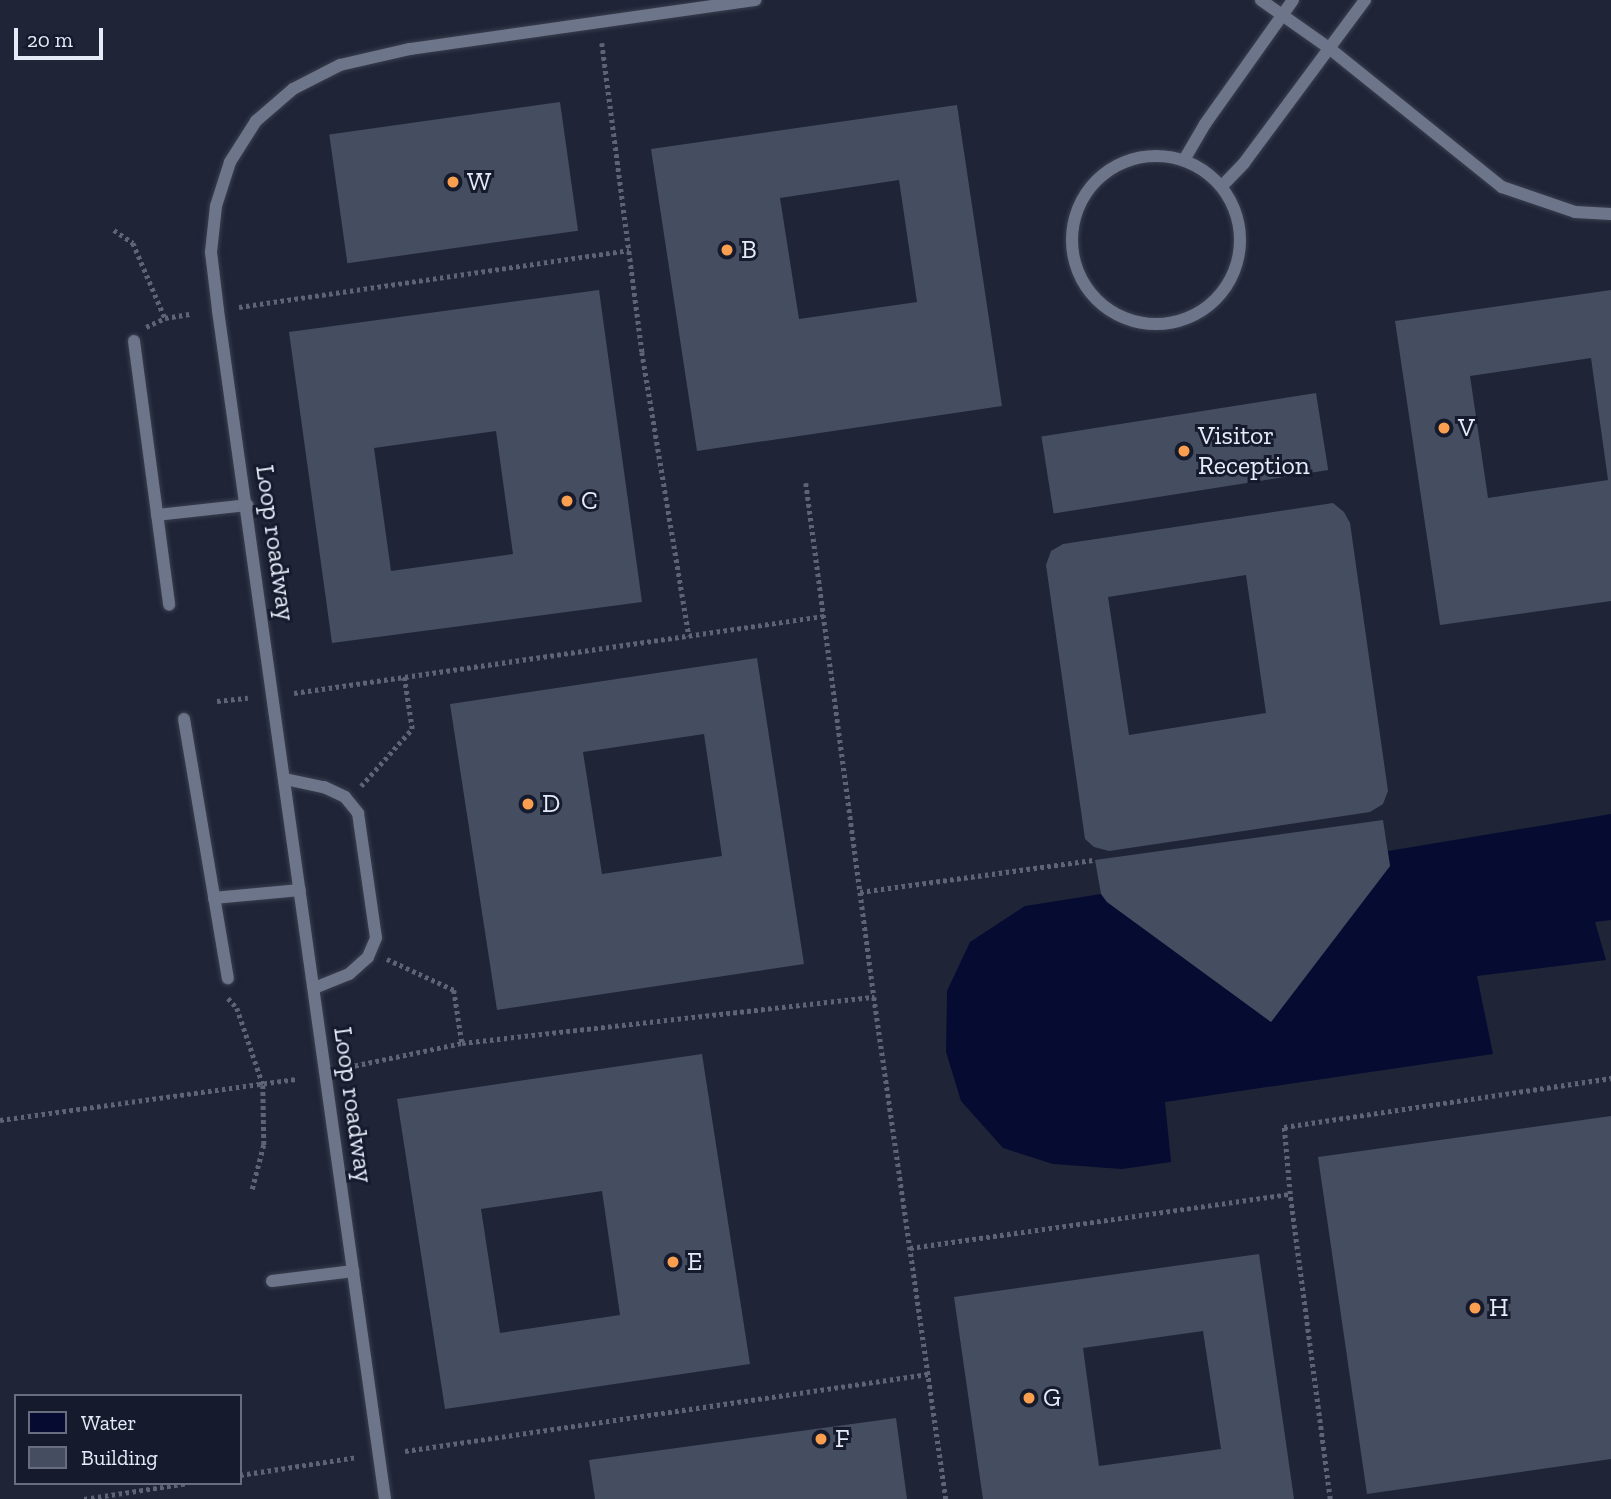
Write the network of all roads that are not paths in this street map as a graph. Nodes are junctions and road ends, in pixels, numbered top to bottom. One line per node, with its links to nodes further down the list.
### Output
1 (757, 0): 11 (lane, Loop roadway)
2 (1261, 0): 5 (lane)
3 (1293, 0): 5 (lane)
4 (1365, 0): 6 (lane)
5 (1283, 15): 6 (lane); 7 (lane)
6 (1329, 48): 8 (lane); 9 (lane)
7 (1184, 160): 8 (lane); 8 (lane)
8 (1222, 186)
9 (1611, 214)
10 (134, 341): 12 (lane)
11 (247, 505): 12 (lane); 15 (lane, Loop roadway)
12 (157, 516): 13 (lane)
13 (169, 604)
14 (184, 719): 17 (lane)
15 (285, 779): 16 (lane, Loop roadway); 19 (lane)
16 (300, 890): 17 (lane); 19 (lane, Loop roadway)
17 (214, 898): 18 (lane)
18 (224, 983)
19 (314, 988): 20 (lane, Loop roadway)
20 (354, 1271): 21 (lane); 22 (lane, Loop roadway)
21 (272, 1281)
22 (385, 1499)

